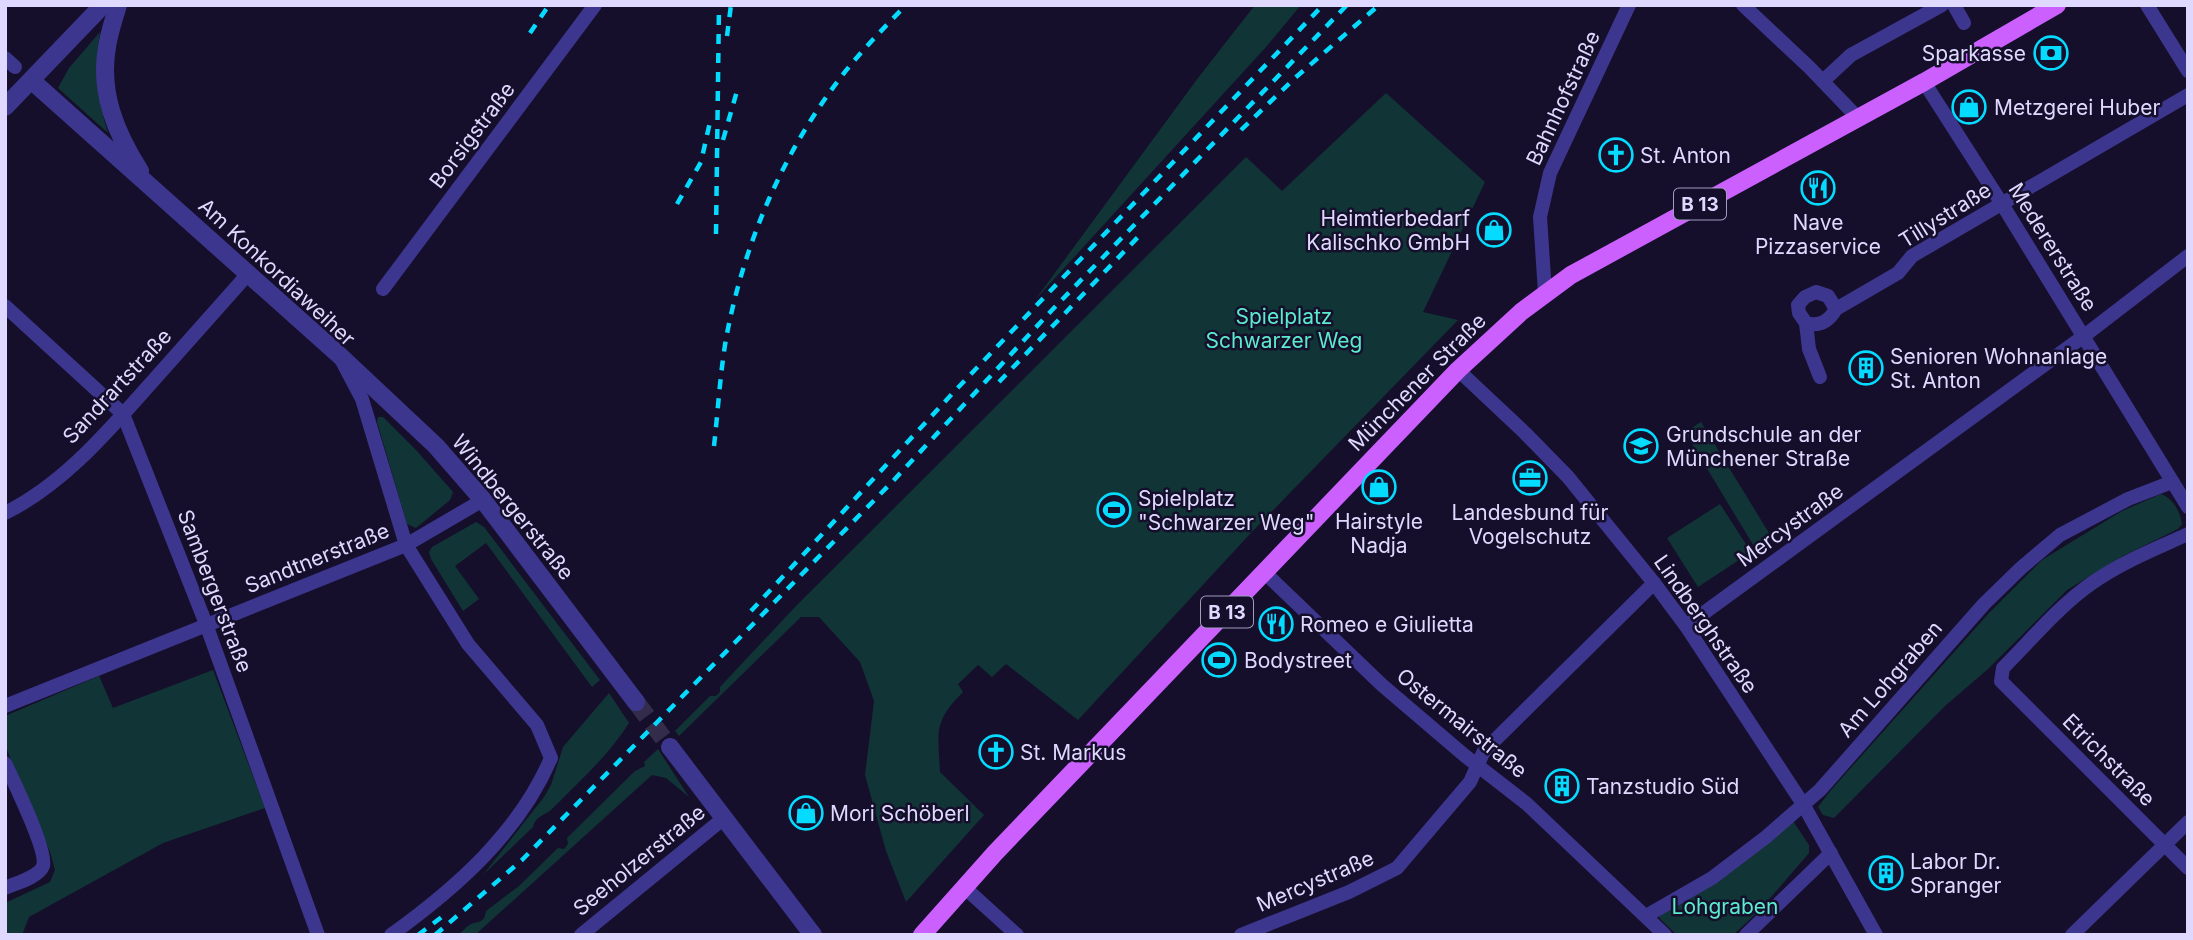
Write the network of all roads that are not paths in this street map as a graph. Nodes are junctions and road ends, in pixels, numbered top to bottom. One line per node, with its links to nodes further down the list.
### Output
1 (103, 5): 12 (street)
2 (118, 5): 18 (street)
3 (595, 5): 22 (street, Borsigstraße)
4 (1629, 5): 23 (street, Bahnhofstraße)
5 (1743, 5): 13 (street)
6 (1942, 5): 13 (street)
7 (1954, 5): 10 (street)
8 (2057, 5): 14 (main road, Münchener Straße / B 13)
9 (2147, 5): 11 (street)
10 (1964, 23)
11 (2188, 71)
12 (31, 80): 16 (street); 18 (street, Am Konkordiaweiher)
13 (1823, 81): 17 (street)
14 (1924, 82): 17 (main road, Münchener Straße / B 13); 19 (street, Medererstraße)
15 (2188, 95): 19 (street, Tillystraße)
16 (5, 107)
17 (1858, 118): 23 (main road, Münchener Straße / B 13)
18 (153, 191): 21 (street, Am Konkordiaweiher)
19 (2002, 204): 25 (street, Tillystraße); 27 (street, Medererstraße)
20 (2188, 256): 27 (street, Mercystraße)
21 (248, 274): 28 (street, Am Konkordiaweiher); 31 (street, Sandrartstraße)
22 (383, 289)
23 (1545, 293): 29 (main road, Münchener Straße / B 13)
24 (5, 306): 31 (street, Sambergerstraße)
25 (1836, 309): 26 (street, Tillystraße); 26 (street)
26 (1806, 323): 30 (street)
27 (2084, 337): 32 (street, Medererstraße); 41 (street, Mercystraße)
28 (338, 354): 33 (street, Windbergerstraße); 37 (street, Am Konkordiaweiher)
29 (1458, 370): 38 (main road, Münchener Straße / B 13); 39 (street, Lindberghstraße)
30 (1820, 377)
31 (123, 414): 35 (street, Sandrartstraße); 40 (street, Sambergerstraße)
32 (2172, 482): 34 (street, Medererstraße); 47 (street, Am Lohgraben)
33 (483, 500): 37 (street, Sandtnerstraße); 42 (street, Windbergerstraße)
34 (2188, 507)
35 (5, 513)
36 (2188, 534): 50 (street, Etrichstraße)
37 (407, 545): 40 (street, Sandtnerstraße); 57 (street, Am Konkordiaweiher)
38 (1265, 572): 46 (street, Ostermairstraße); 53 (main road, Münchener Straße / B 13)
39 (1654, 583): 41 (street, Lindberghstraße); 46 (street, Mercystraße)
40 (206, 624): 43 (street, Sandtnerstraße); 56 (street, Sambergerstraße)
41 (1686, 626): 47 (street, Lindberghstraße)
42 (636, 702)
43 (5, 706)
44 (670, 747): 48 (street)
45 (5, 763): 54 (street)
46 (1478, 765): 55 (street, Ostermairstraße); 62 (street, Mercystraße)
47 (1803, 804): 51 (street, Lindberghstraße); 55 (street, Am Lohgraben)
48 (724, 818): 58 (street, Seeholzerstraße); 59 (street)
49 (2188, 822): 50 (street)
50 (2164, 845): 52 (street, Etrichstraße); 66 (street)
51 (1831, 853): 64 (street); 65 (street, Lindberghstraße)
52 (2188, 868)
53 (964, 887): 60 (main road, Münchener Straße / B 13); 61 (street)
54 (5, 888)
55 (1646, 916): 63 (street, Ostermairstraße)
56 (318, 935)
57 (391, 935)
58 (580, 935)
59 (813, 935)
60 (922, 935)
61 (1017, 935)
62 (1241, 935)
63 (1665, 935)
64 (1746, 935)
65 (1876, 935)
66 (2072, 935)

